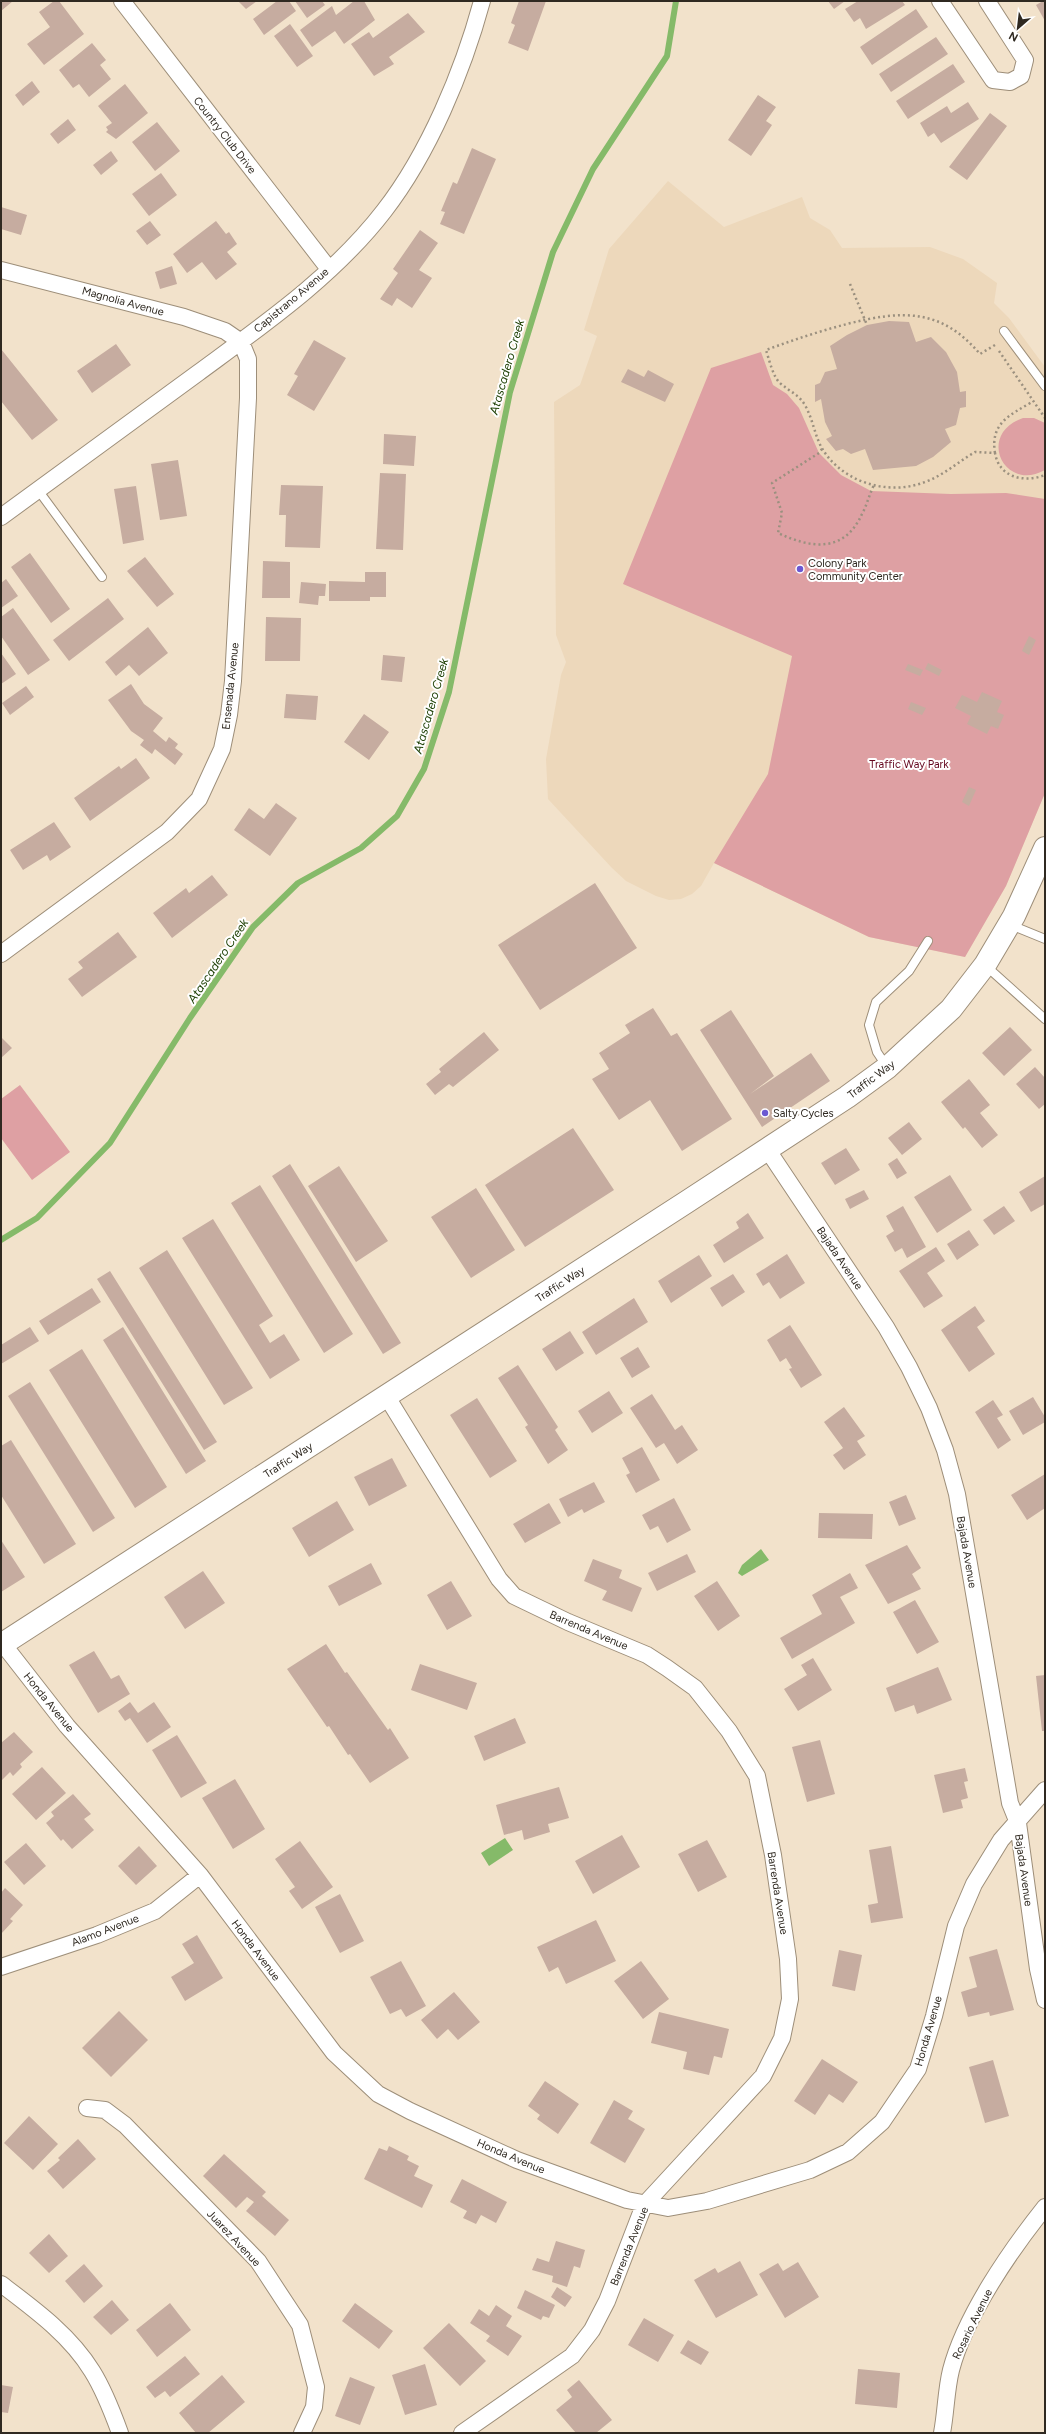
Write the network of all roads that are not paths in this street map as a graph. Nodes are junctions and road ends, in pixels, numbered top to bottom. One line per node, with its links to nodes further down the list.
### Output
1 (122, 1): 5 (street, Country Club Drive)
2 (482, 1): 5 (street, Capistrano Avenue)
3 (940, 1): 4 (street)
4 (987, 1)
5 (329, 269): 8 (street, Capistrano Avenue)
6 (1, 270): 8 (street, Magnolia Avenue)
7 (1004, 331): 9 (lane)
8 (241, 342): 10 (street, Capistrano Avenue); 17 (street, Ensenada Avenue)
9 (1045, 386)
10 (38, 490): 11 (street, Capistrano Avenue); 12 (lane)
11 (1, 517)
12 (102, 577)
13 (1045, 848): 14 (street, Traffic Way)
14 (1010, 924): 15 (lane); 18 (street, Traffic Way)
15 (1045, 939)
16 (928, 941): 20 (lane)
17 (1, 954)
18 (985, 965): 19 (lane); 20 (street, Traffic Way)
19 (1045, 1019)
20 (888, 1067): 21 (street, Traffic Way)
21 (767, 1149): 22 (street, Traffic Way); 25 (street, Bajada Avenue)
22 (387, 1397): 23 (street, Traffic Way); 30 (street, Barrenda Avenue)
23 (2, 1644): 26 (street, Honda Avenue)
24 (1045, 1790): 25 (street, Honda Avenue)
25 (1018, 1823): 28 (street, Bajada Avenue); 30 (street, Honda Avenue)
26 (200, 1875): 27 (street, Alamo Avenue); 30 (street, Honda Avenue)
27 (1, 1967)
28 (1045, 2000)
29 (87, 2108): 34 (street, Juarez Avenue)
30 (644, 2204): 35 (street, Barrenda Avenue)
31 (1045, 2207): 36 (street, Rosario Avenue)
32 (1, 2284): 33 (street)
33 (120, 2433)
34 (302, 2433)
35 (462, 2433)
36 (942, 2433)

